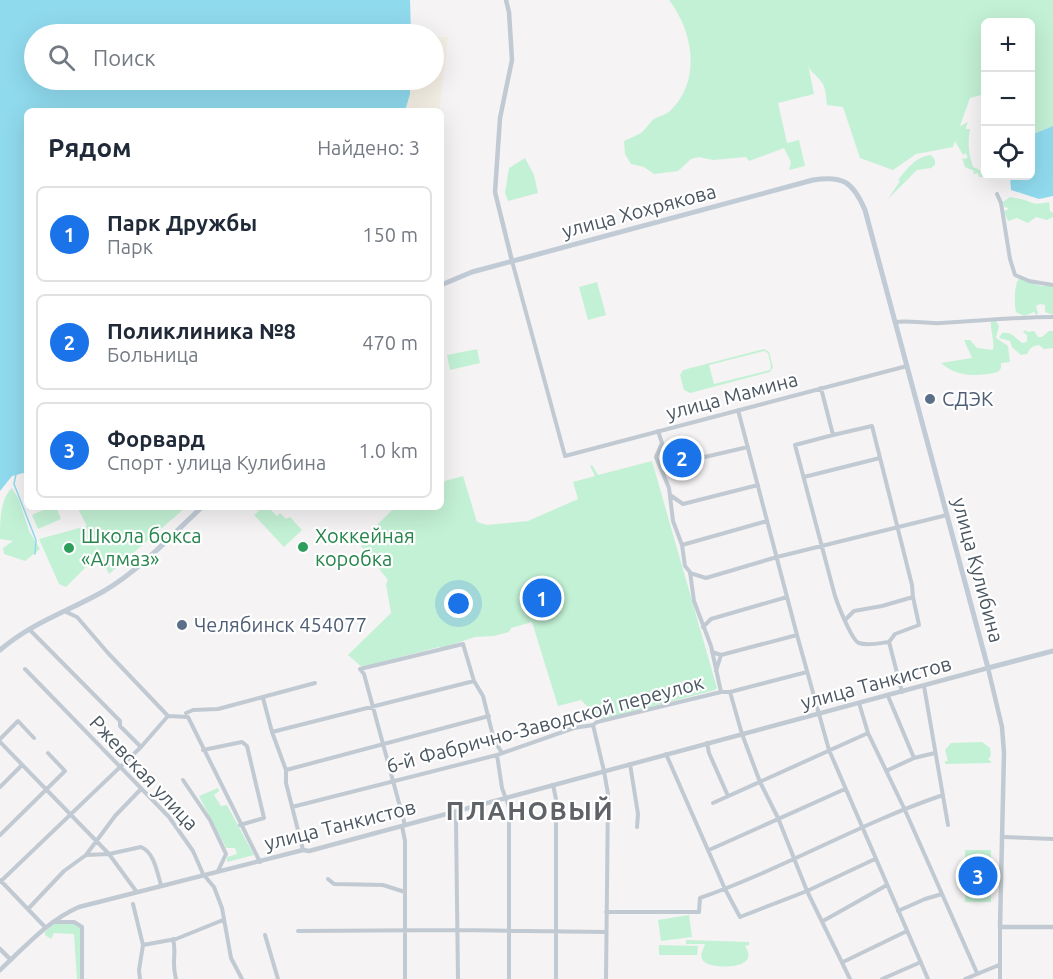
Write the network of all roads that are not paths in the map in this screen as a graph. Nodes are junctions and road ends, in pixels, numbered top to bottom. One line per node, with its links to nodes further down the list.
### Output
1 (506, 0): 4 (street)
2 (847, 183): 4 (main road, улица Хохрякова); 8 (main road, улица Кулибина)
3 (997, 194): 6 (street)
4 (512, 261): 5 (main road, улица Хохрякова); 12 (street, улица Мамина)
5 (444, 283)
6 (1053, 285)
7 (1053, 317): 8 (street)
8 (895, 322): 9 (main road, улица Кулибина)
9 (907, 366): 10 (street, улица Мамина); 21 (main road, улица Кулибина)
10 (821, 388): 11 (street, улица Мамина); 13 (street)
11 (738, 410): 12 (street, улица Мамина); 14 (street)
12 (658, 431): 19 (street)
13 (833, 435): 15 (street); 17 (street)
14 (748, 447): 16 (street); 18 (street)
15 (880, 458): 17 (street); 23 (street)
16 (696, 459)
17 (804, 477): 25 (street)
18 (758, 485): 19 (street); 22 (street)
19 (670, 495): 24 (street)
20 (199, 510): 30 (main road)
21 (947, 515): 23 (street); 40 (main road, улица Кулибина)
22 (767, 521): 24 (street); 26 (street)
23 (897, 526): 25 (street); 29 (street)
24 (682, 545): 27 (street)
25 (823, 546): 26 (street); 31 (street)
26 (777, 557): 27 (street); 28 (street)
27 (690, 572): 32 (street)
28 (787, 597): 32 (street); 34 (street)
29 (913, 597): 31 (street); 35 (street)
30 (63, 611): 33 (main road); 56 (street)
31 (846, 619): 35 (street)
32 (703, 627): 38 (street)
33 (28, 629): 36 (main road); 66 (street, Ржевская улица)
34 (797, 635): 39 (street); 43 (street)
35 (889, 642): 49 (street)
36 (0, 650)
37 (1053, 651): 40 (main road, улица Танкистов)
38 (712, 652): 39 (street); 42 (street)
39 (722, 655): 42 (street)
40 (988, 668): 46 (street, улица Танкистов); 103 (street, улица Кулибина)
41 (25, 669): 76 (street, Ржевская улица)
42 (716, 671): 47 (street)
43 (807, 672): 48 (street, 6-й Фабрично-Заводской переулок); 55 (street)
44 (474, 681): 53 (street); 53 (street); 57 (street)
45 (315, 683): 51 (street)
46 (924, 686): 49 (street, улица Танкистов); 70 (street)
47 (721, 692): 48 (street, 6-й Фабрично-Заводской переулок); 58 (street, 6-й Фабрично-Заводской переулок)
48 (730, 692): 61 (street)
49 (902, 692): 50 (street, улица Танкистов)
50 (888, 696): 52 (street, улица Танкистов); 73 (street)
51 (264, 698): 54 (street); 59 (street)
52 (859, 703): 55 (street, улица Танкистов); 60 (street)
53 (373, 707): 59 (street); 65 (street)
54 (186, 713)
55 (820, 713): 61 (street, улица Танкистов); 68 (street)
56 (168, 716): 66 (street); 67 (street)
57 (489, 716): 65 (street); 71 (street)
58 (593, 725): 71 (street, 6-й Фабрично-Заводской переулок); 78 (street)
59 (272, 732): 77 (street)
60 (868, 733): 68 (street); 79 (street)
61 (742, 734): 64 (street, улица Танкистов); 82 (street)
62 (34, 738): 63 (street)
63 (0, 740): 75 (street)
64 (707, 743): 72 (street, улица Танкистов); 89 (street)
65 (383, 744): 77 (street); 81 (street)
66 (141, 747): 76 (street)
67 (203, 750): 97 (street); 97 (street)
68 (830, 750): 82 (street); 86 (street)
69 (48, 753): 87 (street)
70 (936, 753): 73 (street); 88 (street)
71 (500, 754): 81 (street, 6-й Фабрично-Заводской переулок); 90 (street)
72 (666, 754): 74 (street, улица Танкистов); 107 (street)
73 (914, 758): 79 (street)
74 (630, 764): 78 (street, улица Танкистов); 100 (street)
75 (22, 765): 84 (street); 87 (street)
76 (121, 767): 85 (street, Ржевская улица); 95 (street)
77 (286, 770): 92 (street)
78 (604, 771): 83 (street, улица Танкистов); 127 (street)
79 (886, 771): 93 (street)
80 (183, 780): 113 (street, Ржевская улица)
81 (393, 780): 92 (street, 6-й Фабрично-Заводской переулок); 98 (street)
82 (760, 782): 89 (street); 96 (street)
83 (553, 784): 90 (street, улица Танкистов); 137 (street)
84 (0, 787)
85 (141, 789): 105 (street); 114 (street, Ржевская улица)
86 (845, 789): 96 (street); 101 (street)
87 (46, 790): 95 (street); 102 (street)
88 (943, 795): 93 (street); 99 (street)
89 (728, 796): 91 (street)
90 (506, 797): 94 (street, улица Танкистов); 136 (street)
91 (713, 803)
92 (292, 807): 106 (street)
93 (904, 808): 101 (street); 123 (street)
94 (454, 811): 98 (street, улица Танкистов); 135 (street)
95 (70, 814): 105 (street); 116 (street)
96 (778, 818): 107 (street); 110 (street)
97 (240, 825): 112 (street)
98 (404, 825): 106 (street, улица Танкистов); 122 (street)
99 (948, 825)
100 (637, 827)
101 (862, 829): 110 (street); 111 (street)
102 (0, 835)
103 (1003, 837): 104 (street); 132 (street, улица Кулибина)
104 (1053, 838)
105 (97, 842): 108 (street); 109 (street)
106 (303, 850): 112 (street, улица Танкистов)
107 (709, 850): 119 (street)
108 (108, 854): 109 (street); 117 (street); 120 (street)
109 (86, 855): 125 (street)
110 (793, 859): 119 (street); 121 (street)
111 (876, 859): 118 (street); 121 (street)
112 (260, 862): 113 (street, улица Танкистов)
113 (218, 871): 114 (street, улица Танкистов)
114 (203, 874): 117 (street, улица Танкистов); 128 (street, Ржевская улица)
115 (328, 879): 122 (street)
116 (0, 881): 125 (street)
117 (161, 885): 120 (street, улица Танкистов)
118 (887, 885): 126 (street); 129 (street)
119 (725, 889): 121 (street); 127 (street)
120 (136, 891): 130 (street, улица Танкистов)
121 (807, 891): 129 (street)
122 (405, 892): 134 (street)
123 (942, 894): 126 (street); 150 (street)
124 (133, 904): 143 (street)
125 (28, 909): 131 (street)
126 (898, 911): 139 (street)
127 (606, 912): 140 (street)
128 (224, 920): 142 (street); 154 (street, Ржевская улица)
129 (823, 921): 146 (street)
130 (52, 922): 131 (street, улица Танкистов); 151 (street)
131 (45, 927): 145 (street, улица Танкистов)
132 (1000, 927): 133 (street); 148 (street, улица Кулибина)
133 (1053, 927)
134 (405, 930): 135 (street); 138 (street); 156 (street)
135 (457, 930): 136 (street); 157 (street)
136 (508, 930): 137 (street); 158 (street)
137 (557, 930): 140 (street); 159 (street)
138 (298, 931)
139 (907, 931): 146 (street); 147 (street)
140 (606, 932): 160 (street)
141 (265, 935): 155 (street)
142 (173, 939): 143 (street); 153 (street)
143 (143, 945): 152 (street)
144 (0, 949): 145 (street)
145 (11, 960): 149 (street, улица Танкистов)
146 (843, 962): 161 (street)
147 (921, 962): 162 (street); 163 (street)
148 (1000, 965): 150 (street); 165 (street, улица Кулибина)
149 (0, 970)
150 (977, 973): 164 (street)
151 (82, 979)
152 (140, 979)
153 (176, 979)
154 (242, 979)
155 (278, 979)
156 (405, 979)
157 (458, 979)
158 (509, 979)
159 (556, 979)
160 (606, 979)
161 (850, 979)
162 (882, 979)
163 (928, 979)
164 (965, 979)
165 (1000, 979)

